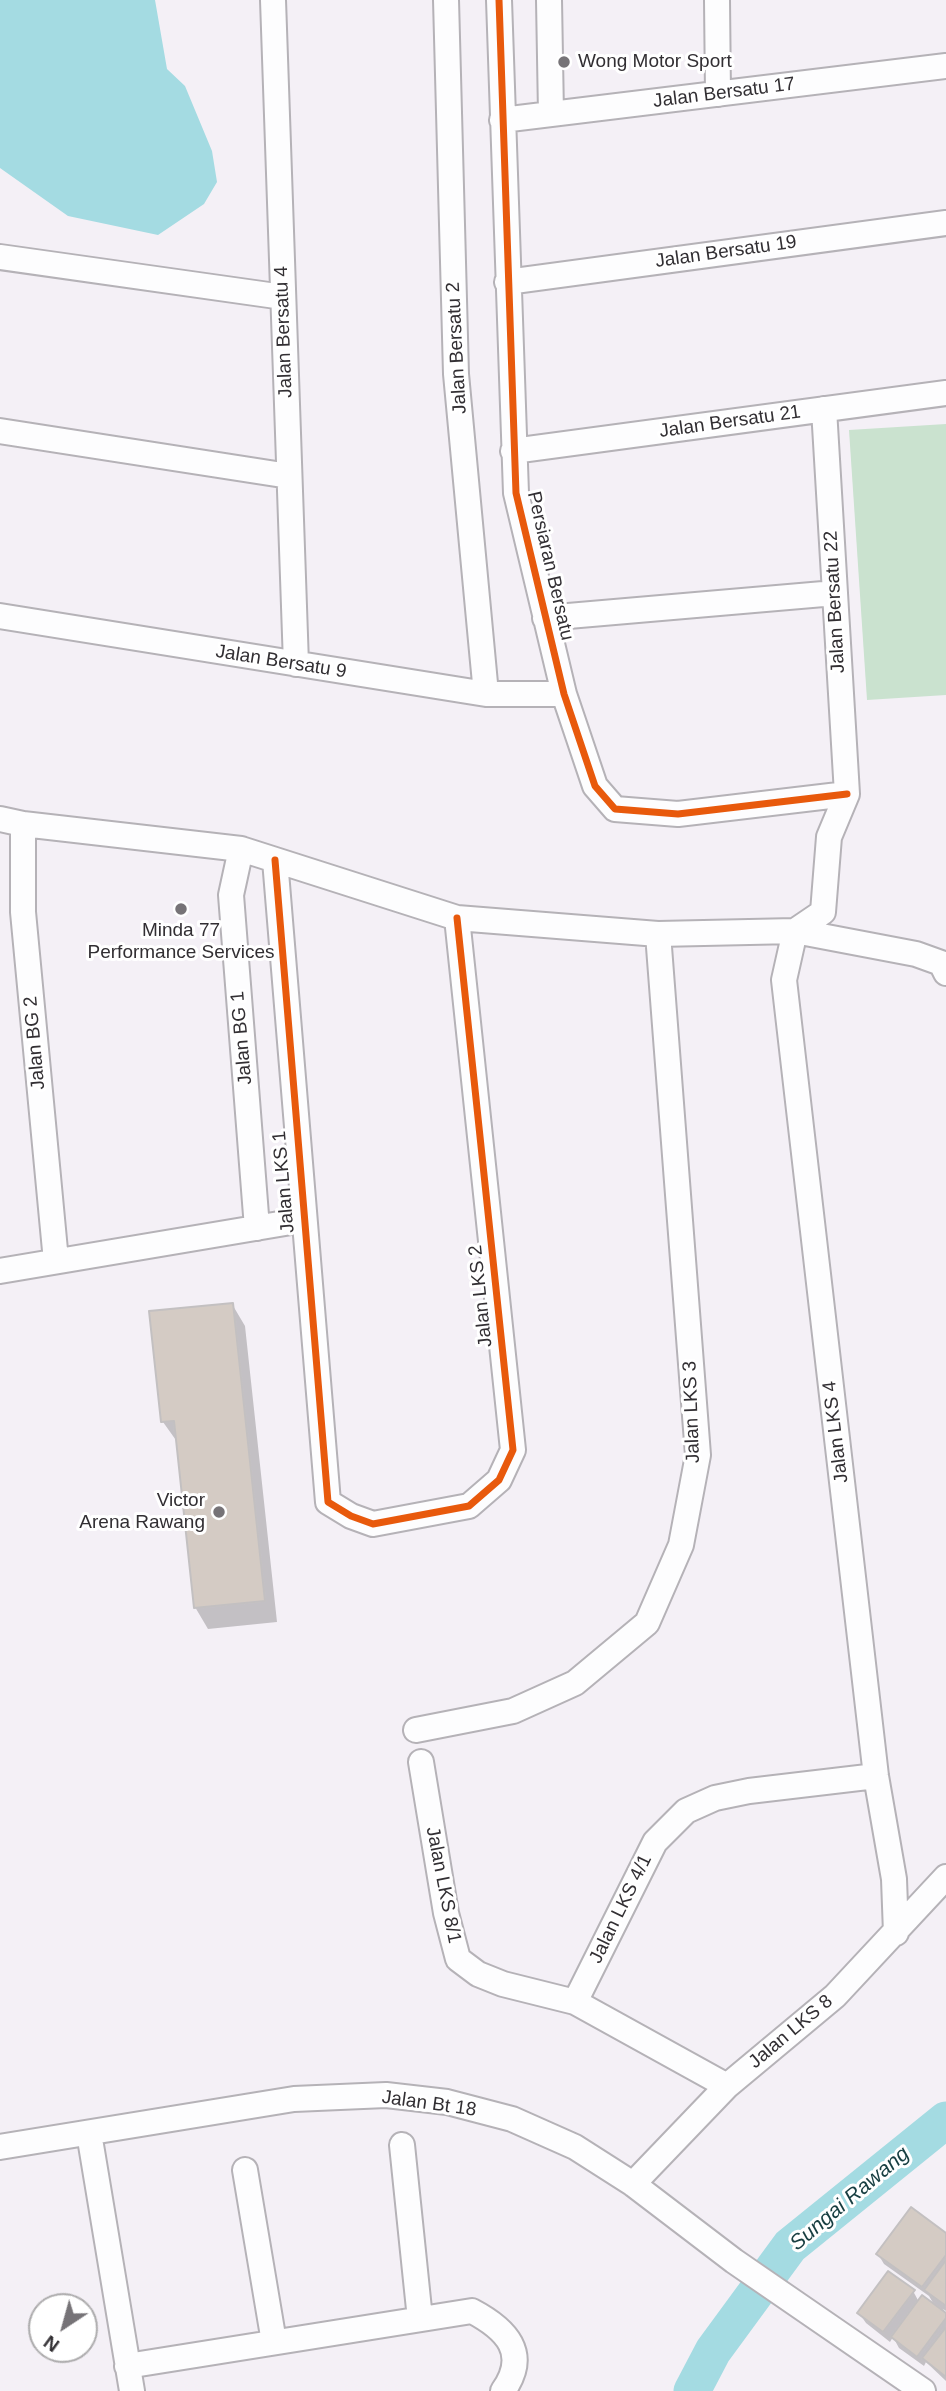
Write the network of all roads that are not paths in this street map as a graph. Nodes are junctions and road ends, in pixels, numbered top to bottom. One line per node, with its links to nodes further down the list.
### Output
1 (273, 0): 13 (street, Jalan Bersatu 4)
2 (446, 0): 23 (street, Jalan Bersatu 2)
3 (499, 0): 9 (street, Persiaran Bersatu)
4 (549, 0): 8 (street)
5 (718, 0): 7 (street)
6 (946, 66): 7 (street, Jalan Bersatu 17)
7 (718, 94): 8 (street, Jalan Bersatu 17)
8 (551, 114): 9 (street, Jalan Bersatu 17)
9 (502, 120): 12 (street, Persiaran Bersatu)
10 (946, 223): 12 (street, Jalan Bersatu 19)
11 (0, 257): 13 (street)
12 (506, 282): 17 (street, Persiaran Bersatu)
13 (283, 297): 18 (street, Jalan Bersatu 4)
14 (946, 393): 15 (street, Jalan Bersatu 21)
15 (824, 409): 17 (street, Jalan Bersatu 21); 19 (street, Jalan Bersatu 22)
16 (0, 431): 18 (street)
17 (513, 451): 21 (street, Persiaran Bersatu)
18 (289, 476): 22 (street, Jalan Bersatu 4)
19 (835, 593): 21 (street); 25 (street, Jalan Bersatu 22)
20 (0, 616): 22 (street, Jalan Bersatu 9)
21 (545, 618): 24 (street, Persiaran Bersatu)
22 (296, 664): 23 (street, Jalan Bersatu 9)
23 (486, 694): 24 (street, Jalan Bersatu 9)
24 (564, 694): 25 (street, Persiaran Bersatu)
25 (846, 794): 30 (street)
26 (11, 821): 27 (street); 35 (street, Jalan BG 2)
27 (241, 849): 28 (street); 34 (street, Jalan BG 1)
28 (275, 860): 29 (street); 33 (street, Jalan LKS 1)
29 (457, 918): 31 (street); 37 (street, Jalan LKS 2)
30 (795, 931): 31 (street); 32 (street); 40 (street, Jalan LKS 4)
31 (658, 934): 38 (street, Jalan LKS 3)
32 (946, 973)
33 (303, 1220): 34 (street); 37 (street, Jalan LKS 1)
34 (257, 1228): 35 (street)
35 (56, 1261): 36 (street)
36 (0, 1271)
37 (328, 1502)
38 (416, 1730)
39 (421, 1762): 43 (street, Jalan LKS 8/1)
40 (876, 1776): 42 (street, Jalan LKS 4); 43 (street, Jalan LKS 4/1)
41 (946, 1877): 42 (street, Jalan LKS 8)
42 (895, 1933): 44 (street, Jalan LKS 8)
43 (575, 2001): 44 (street, Jalan LKS 8/1)
44 (727, 2086): 49 (street, Jalan LKS 8)
45 (89, 2133): 47 (street, Jalan Bt 18); 49 (street, Jalan Bt 18); 52 (street)
46 (402, 2145): 50 (street)
47 (0, 2147)
48 (245, 2169): 51 (street)
49 (633, 2184): 55 (street, Jalan Bt 18)
50 (420, 2319): 51 (street); 54 (street)
51 (274, 2342): 52 (street)
52 (128, 2366): 53 (street)
53 (132, 2391)
54 (503, 2391)
55 (923, 2391)

